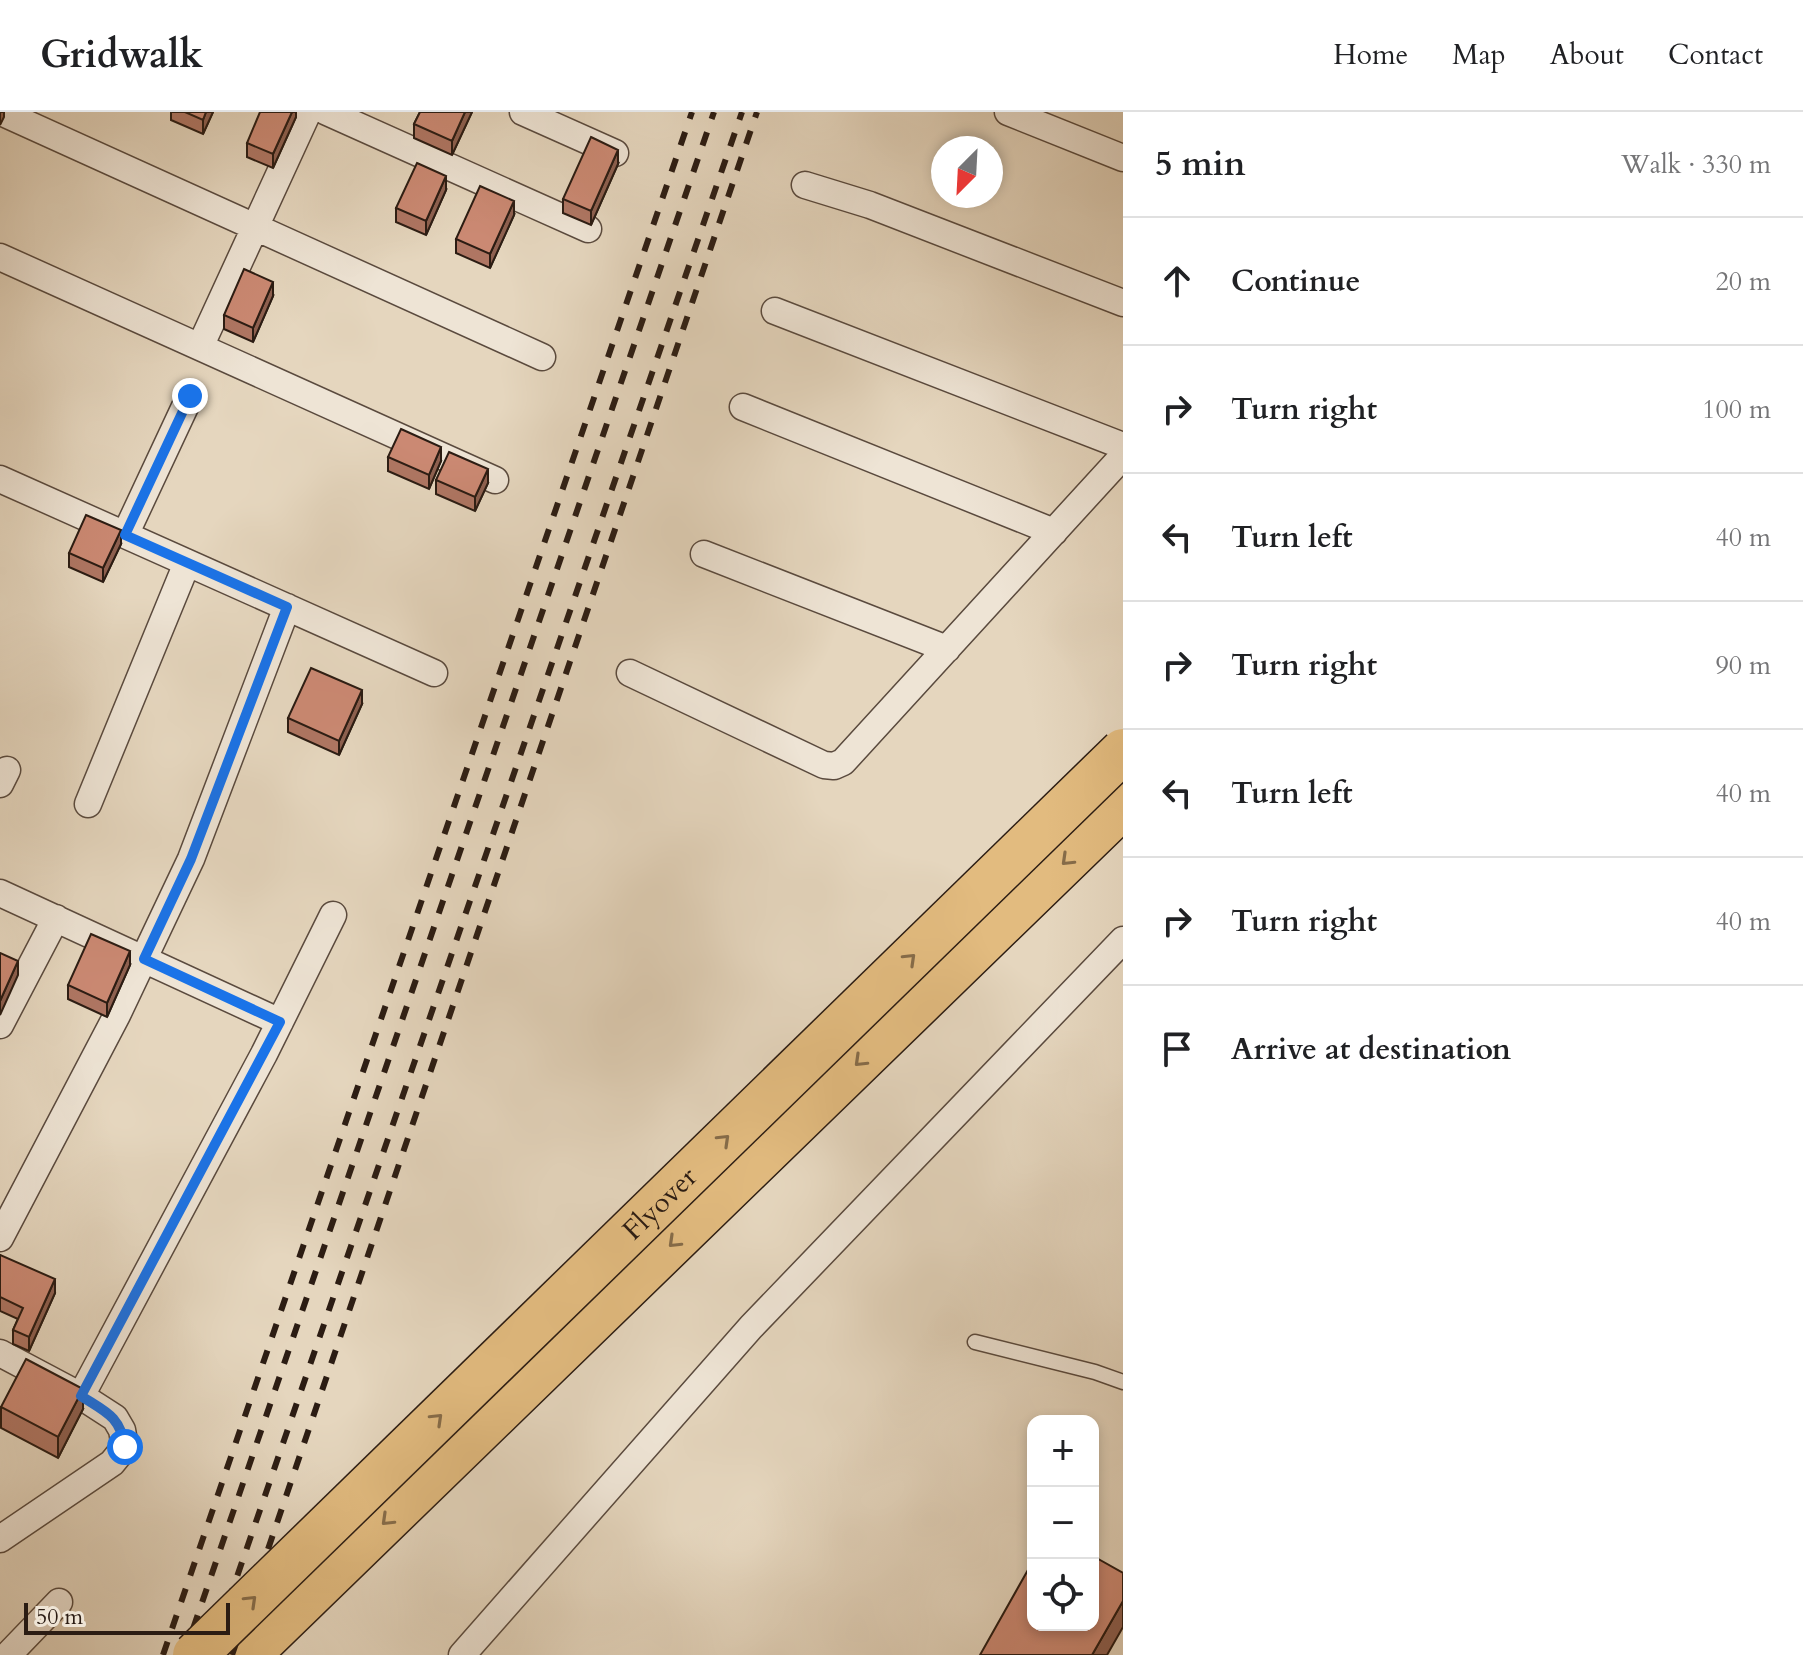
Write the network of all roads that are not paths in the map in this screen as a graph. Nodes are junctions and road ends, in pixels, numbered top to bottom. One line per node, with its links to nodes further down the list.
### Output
1 (1, 112): 9 (street)
2 (308, 112): 9 (street)
3 (327, 112): 10 (street)
4 (523, 112): 6 (street)
5 (1008, 112): 7 (street)
6 (615, 153)
7 (1123, 158)
8 (805, 185): 12 (street)
9 (254, 226): 14 (street); 15 (street)
10 (588, 229)
11 (0, 257): 14 (street)
12 (1123, 303)
13 (775, 311): 18 (street)
14 (200, 347): 21 (street)
15 (542, 357)
16 (190, 396): 23 (street)
17 (743, 407): 22 (street)
18 (1123, 446)
19 (1123, 456): 22 (street)
20 (0, 479): 23 (street)
21 (495, 480)
22 (1054, 532): 27 (street)
23 (125, 535): 25 (street)
24 (704, 554): 27 (street)
25 (187, 563): 26 (street); 31 (street)
26 (287, 607): 28 (street); 37 (street)
27 (947, 649): 29 (street)
28 (434, 673)
29 (630, 673)
30 (1123, 751): 48 (highway, Flyover, one-way to 30, bridge)
31 (88, 804)
32 (1123, 806): 49 (highway, Flyover, one-way to 49)
33 (0, 893): 35 (street)
34 (333, 915): 38 (street)
35 (56, 918): 37 (street); 39 (street)
36 (1123, 940): 50 (street)
37 (144, 959): 38 (street); 40 (street)
38 (280, 1022): 44 (street)
39 (0, 1025)
40 (0, 1238)
41 (975, 1342): 43 (lane)
42 (0, 1353): 44 (street)
43 (1123, 1382)
44 (81, 1396): 45 (street)
45 (0, 1539)
46 (59, 1602): 47 (street)
47 (8, 1655)
48 (195, 1655)
49 (248, 1655)
50 (462, 1655)

